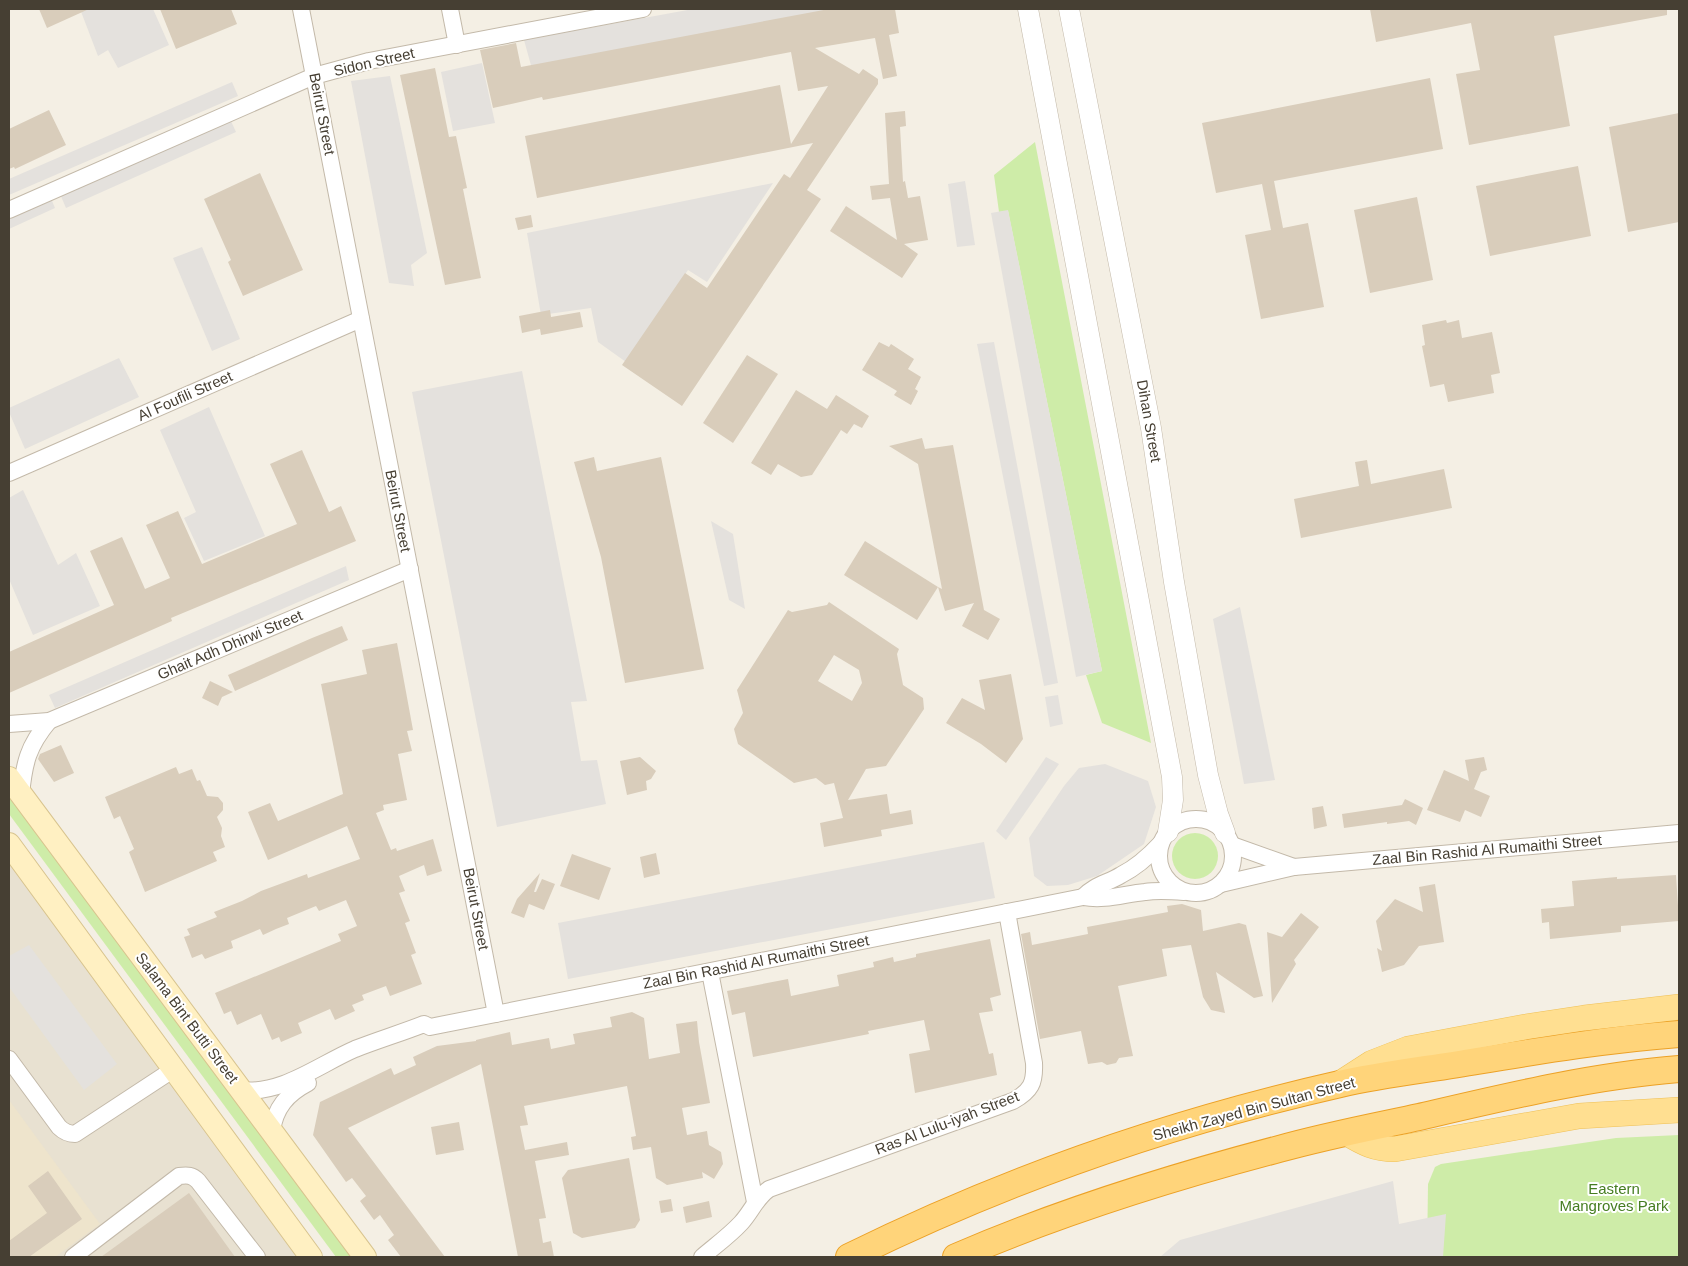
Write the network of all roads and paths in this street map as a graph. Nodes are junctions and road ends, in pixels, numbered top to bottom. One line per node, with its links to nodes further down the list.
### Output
1 (301, 9): 7 (street, Beirut Street)
2 (450, 9): 6 (street)
3 (643, 9): 6 (street, Sidon Street)
4 (1028, 9): 16 (street)
5 (1069, 9): 17 (street, Dihan Street)
6 (458, 45): 7 (street, Sidon Street)
7 (314, 76): 8 (street, Sidon Street); 9 (street, Beirut Street)
8 (9, 210)
9 (362, 318): 10 (street, Al Foufili Street); 11 (street, Beirut Street)
10 (9, 473)
11 (410, 569): 12 (street, Ghait Adh Dhirwi Street); 26 (street, Beirut Street)
12 (50, 721): 13 (street, Ghait Adh Dhirwi Street); 14 (street, Ghait Adh Dhirwi Street)
13 (9, 724)
14 (15, 786): 33 (main road, Salama Bint Butti Street)
15 (1679, 833): 19 (street, Zaal Bin Rashid Al Rumaithi Street)
16 (1165, 838): 17 (street); 21 (street); 22 (street, Zaal Bin Rashid Al Rumaithi Street)
17 (1228, 839): 19 (street, Zaal Bin Rashid Al Rumaithi Street); 20 (street)
18 (9, 845): 30 (main road)
19 (1294, 866): 20 (street, Zaal Bin Rashid Al Rumaithi Street)
20 (1221, 884): 21 (street)
21 (1184, 892): 22 (street, Zaal Bin Rashid Al Rumaithi Street)
22 (1083, 897): 23 (street, Zaal Bin Rashid Al Rumaithi Street)
23 (1007, 912): 24 (street, Zaal Bin Rashid Al Rumaithi Street); 37 (street, Ras Al Lulu-iyah Street)
24 (710, 972): 26 (street, Zaal Bin Rashid Al Rumaithi Street); 37 (street)
25 (1679, 1006): 32 (main road)
26 (496, 1014): 27 (street, Zaal Bin Rashid Al Rumaithi Street)
27 (430, 1027): 33 (street, Zaal Bin Rashid Al Rumaithi Street); 35 (street, Zaal Bin Rashid Al Rumaithi Street)
28 (1679, 1034): 32 (highway, Sheikh Zayed Bin Sultan Street)
29 (9, 1059): 30 (street)
30 (174, 1069): 40 (main road)
31 (1679, 1069): 36 (highway)
32 (1341, 1084): 43 (highway, Sheikh Zayed Bin Sultan Street)
33 (240, 1090): 35 (main road, Salama Bint Butti Street)
34 (1679, 1110): 36 (main road)
35 (272, 1131): 41 (main road, Salama Bint Butti Street)
36 (1347, 1133): 44 (highway)
37 (755, 1202): 42 (street, Ras Al Lulu-iyah Street)
38 (73, 1257): 39 (street)
39 (258, 1257)
40 (311, 1257)
41 (365, 1257)
42 (702, 1257)
43 (849, 1257)
44 (956, 1257)

